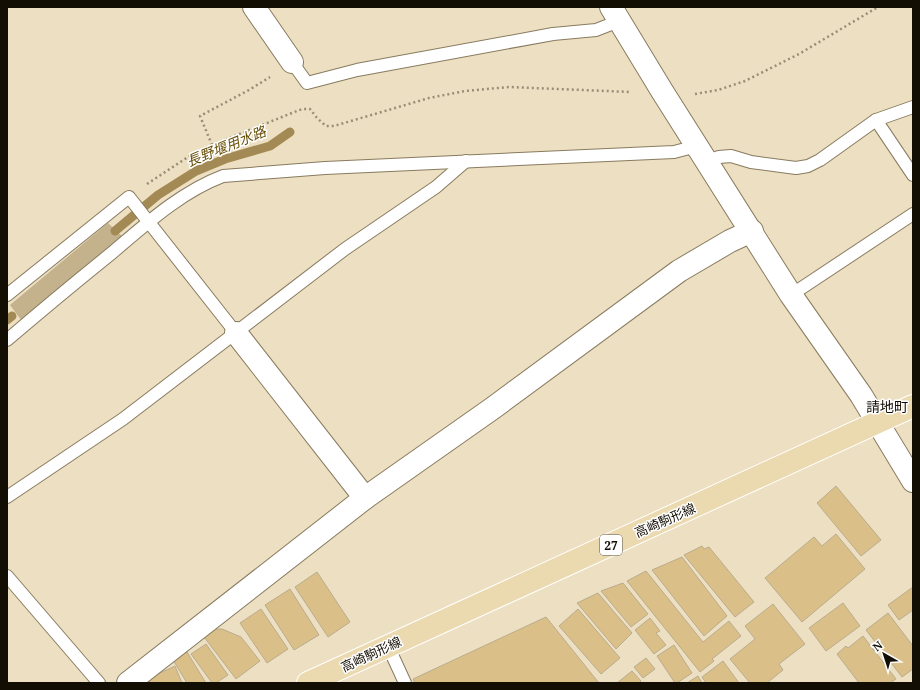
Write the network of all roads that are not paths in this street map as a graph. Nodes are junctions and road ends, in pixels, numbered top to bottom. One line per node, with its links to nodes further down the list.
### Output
1 (254, 7): 3 (street)
2 (615, 14): 3 (lane); 6 (street)
3 (292, 62)
4 (913, 107): 5 (lane)
5 (876, 120): 6 (lane); 8 (lane)
6 (702, 153): 7 (lane); 11 (street)
7 (466, 160): 10 (lane); 14 (lane)
8 (913, 175)
9 (913, 214): 13 (lane)
10 (147, 219): 12 (lane); 14 (lane); 15 (lane)
11 (752, 231): 13 (street); 20 (street)
12 (7, 295)
13 (791, 295): 17 (street)
14 (236, 333): 19 (lane); 20 (street)
15 (7, 340)
16 (913, 406): 17 (main road, 高崎駒形線 / 27)
17 (878, 422): 18 (street); 22 (main road, 高崎駒形線 / 27)
18 (913, 481)
19 (7, 497)
20 (365, 498): 24 (street)
21 (7, 576): 23 (lane)
22 (388, 646): 25 (main road, 高崎駒形線 / 27); 26 (lane)
23 (99, 683)
24 (128, 683)
25 (308, 683)
26 (405, 683)

